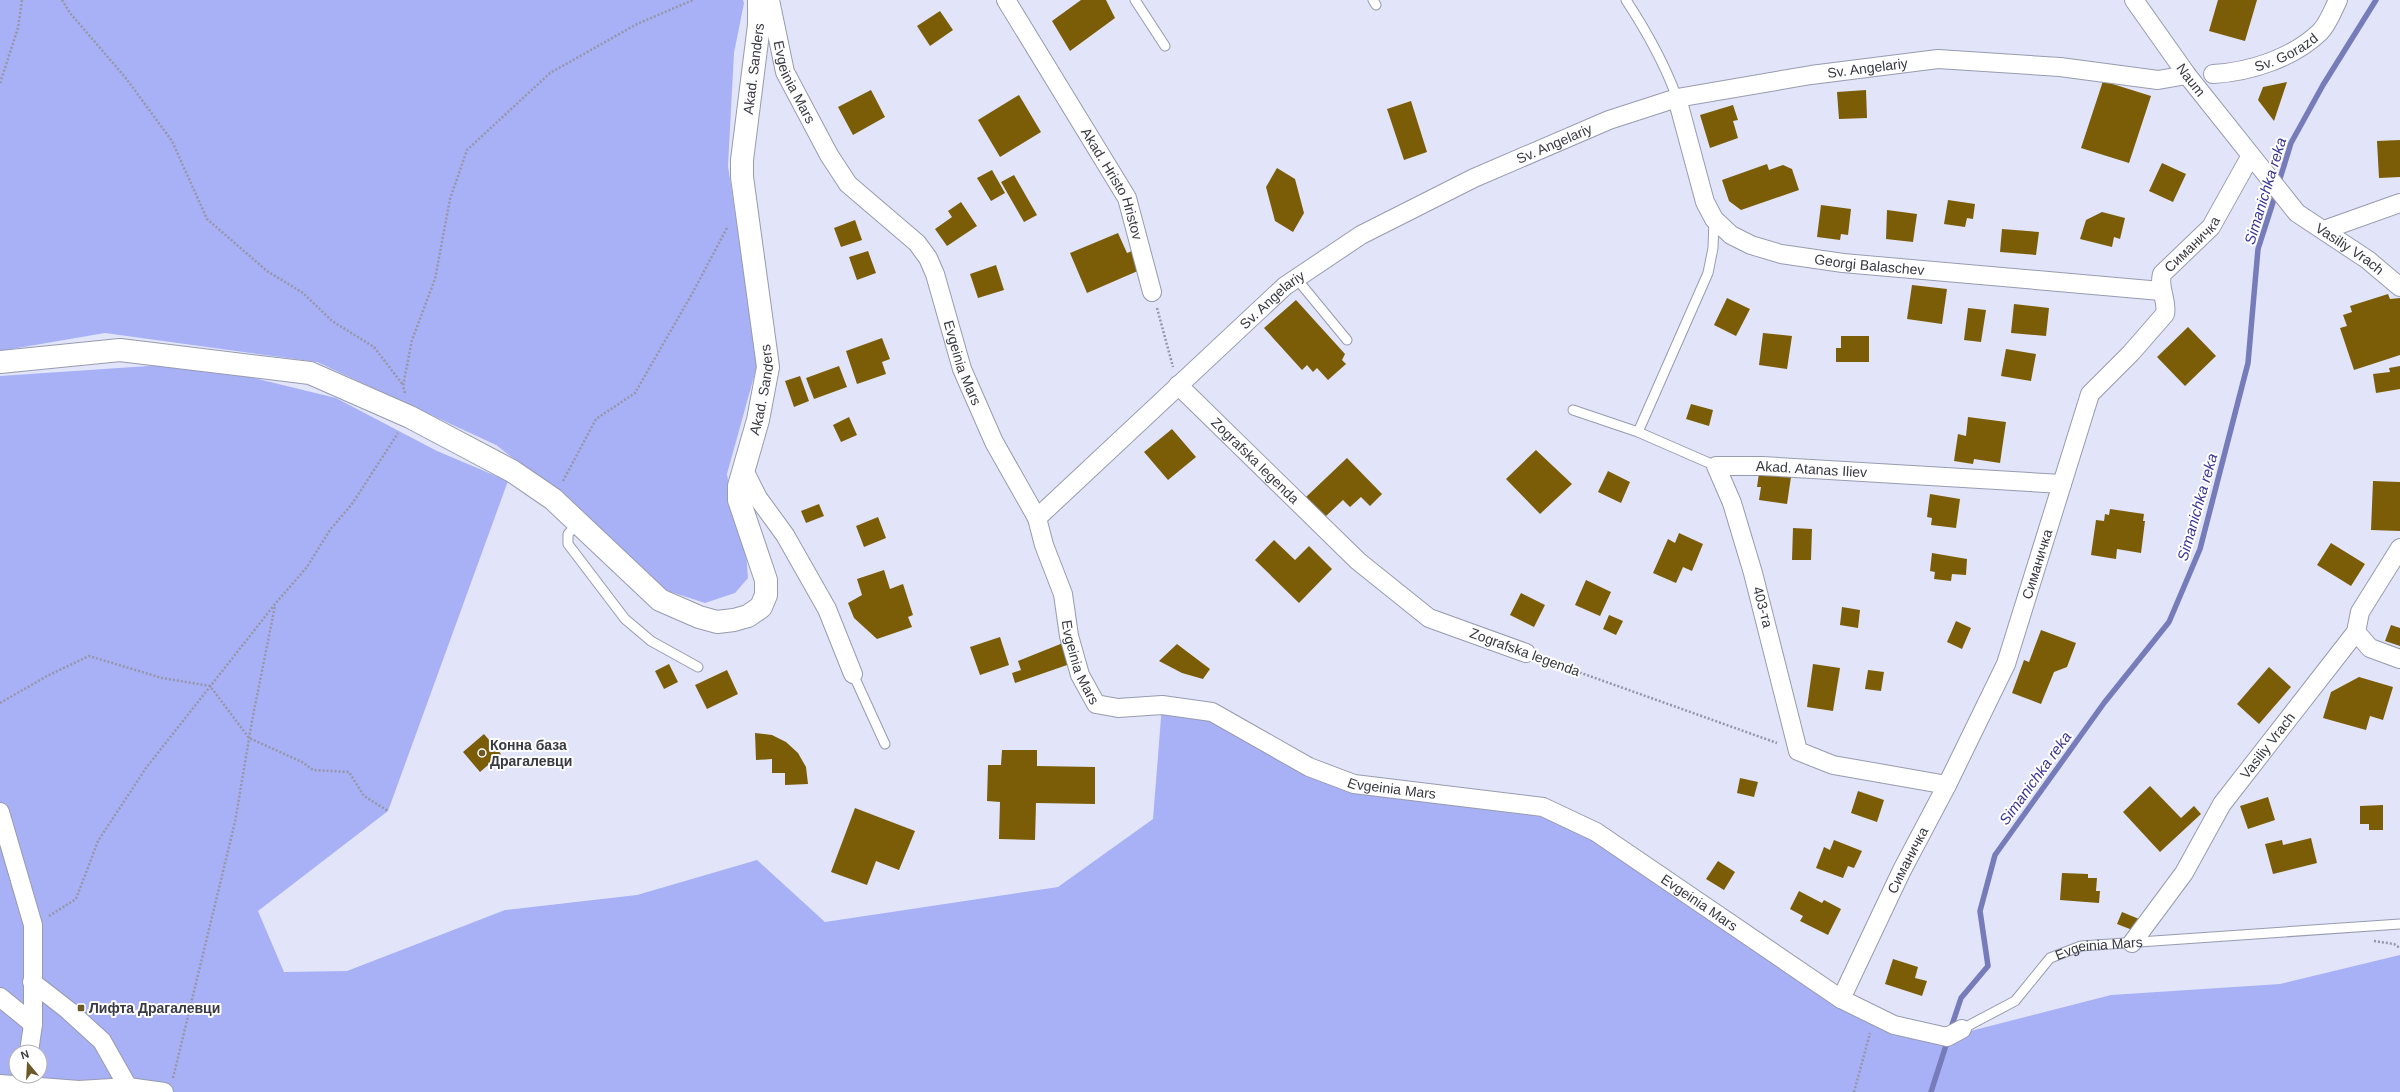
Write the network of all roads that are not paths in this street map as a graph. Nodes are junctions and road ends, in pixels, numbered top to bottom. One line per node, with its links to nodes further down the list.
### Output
1 (759, 0): 27 (street, Akad. Sanders)
2 (770, 0): 29 (street, Evgeinia Mars)
3 (1006, 0): 20 (street, Akad. Hristo Hristov)
4 (1135, 0): 8 (lane)
5 (1626, 0): 11 (lane)
6 (2134, 0): 10 (street, Naum)
7 (2338, 0): 9 (street, Sv. Gorazd)
8 (1165, 46)
9 (2213, 74)
10 (2186, 75): 11 (street, Sv. Angelariy); 12 (street, Naum)
11 (1677, 98): 15 (street, Georgi Balaschev); 17 (street, Sv. Angelariy)
12 (2250, 157): 14 (street, Naum); 19 (street, Симаничка)
13 (2400, 203): 16 (street)
14 (2297, 213): 16 (street, Vasiliy Vrach)
15 (1714, 219): 19 (street, Georgi Balaschev); 25 (lane)
16 (2324, 230): 18 (street, Vasiliy Vrach)
17 (1296, 278): 21 (lane); 23 (street, Sv. Angelariy)
18 (2400, 288)
19 (2161, 291): 28 (street, Симаничка)
20 (1152, 292)
21 (1347, 340)
22 (0, 362): 30 (street, Akad. Sanders)
23 (1178, 385): 29 (street, Sv. Angelariy); 33 (street, Zografska legenda)
24 (1572, 410): 25 (lane, Akad. Atanas Iliev)
25 (1638, 432): 26 (lane, Akad. Atanas Iliev)
26 (1716, 466): 28 (street, Akad. Atanas Iliev); 38 (street, 403-та)
27 (743, 468): 30 (street, Akad. Sanders); 36 (street)
28 (2062, 484): 38 (street, Симаничка)
29 (1037, 518): 44 (street, Evgeinia Mars)
30 (579, 522): 35 (lane)
31 (2400, 548): 32 (street, Vasiliy Vrach)
32 (2356, 632): 34 (street); 41 (street, Vasiliy Vrach)
33 (1526, 653)
34 (2400, 659)
35 (698, 667)
36 (853, 674): 37 (lane)
37 (885, 744)
38 (1947, 785): 44 (street, Симаничка)
39 (0, 812): 42 (street)
40 (2400, 924): 41 (lane, Evgeinia Mars)
41 (2132, 943): 46 (lane, Evgeinia Mars)
42 (32, 982): 45 (street); 49 (street)
43 (0, 997): 45 (street)
44 (1840, 999): 46 (street, Evgeinia Mars)
45 (33, 1024): 47 (street)
46 (1955, 1033)
47 (30, 1044)
48 (47, 1084): 49 (street)
49 (128, 1086): 50 (street)
50 (168, 1088)

